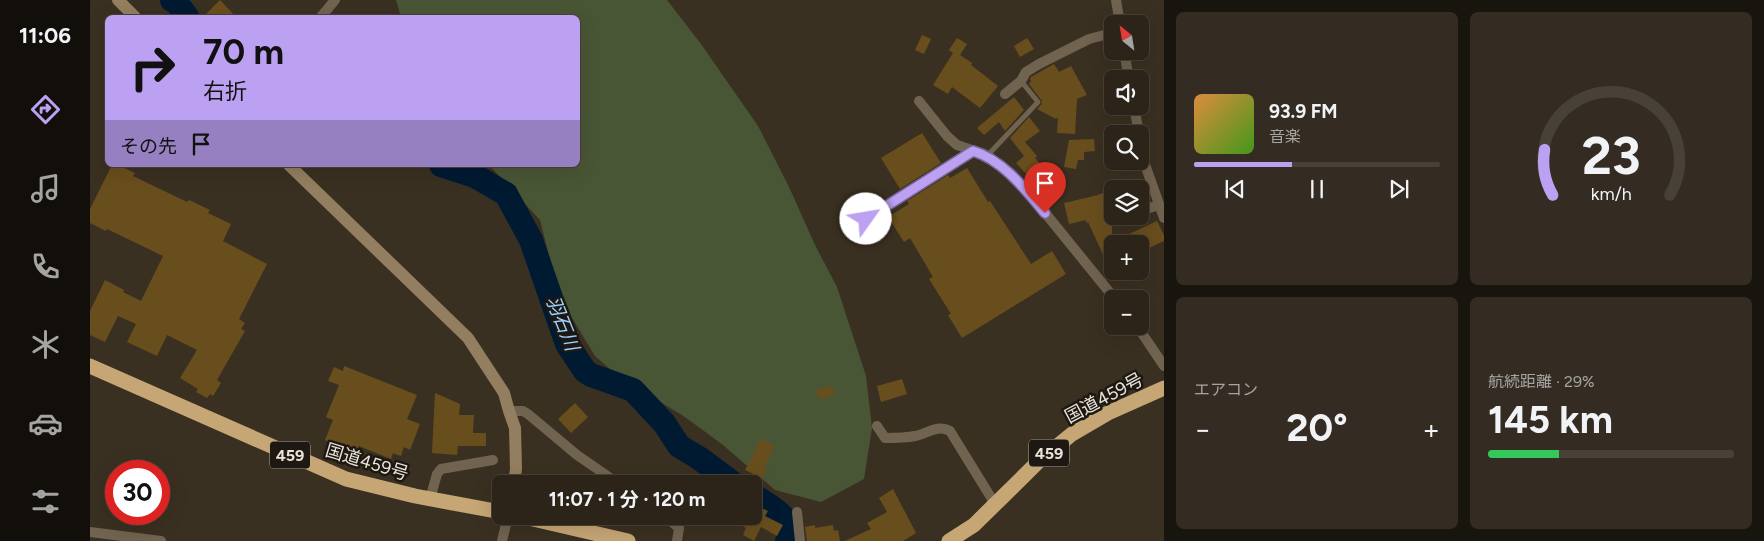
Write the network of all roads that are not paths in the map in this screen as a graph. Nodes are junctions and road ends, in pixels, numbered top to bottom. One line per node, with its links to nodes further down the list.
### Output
1 (118, 0): 4 (street)
2 (335, 0): 5 (street)
3 (1116, 0): 6 (street)
4 (133, 15)
5 (322, 15)
6 (1118, 15)
7 (1104, 35): 8 (street)
8 (1021, 81): 9 (street); 12 (lane)
9 (1005, 94)
10 (919, 101): 11 (street)
11 (973, 151): 12 (street); 18 (street)
12 (986, 156): 19 (street)
13 (291, 167): 24 (street)
14 (1147, 170): 15 (street)
15 (1158, 205): 16 (street); 17 (street)
16 (1149, 208)
17 (1164, 218)
18 (866, 219)
19 (1108, 290)
20 (1143, 335): 22 (street)
21 (90, 366): 29 (highway, 国道459号 / 459)
22 (1164, 366)
23 (1164, 388): 30 (highway, 国道459号 / 459)
24 (510, 412): 27 (street); 28 (street)
25 (878, 426): 30 (street)
26 (493, 460): 29 (street)
27 (515, 475)
28 (606, 475)
29 (430, 499): 31 (highway, 国道459号 / 459)
30 (995, 504): 42 (highway, 国道459号 / 459)
31 (492, 510)
32 (797, 512): 41 (street)
33 (506, 525): 38 (street)
34 (559, 525): 39 (highway)
35 (676, 525): 40 (street)
36 (90, 532): 37 (street)
37 (161, 541)
38 (502, 541)
39 (628, 541)
40 (678, 541)
41 (800, 541)
42 (949, 541)

